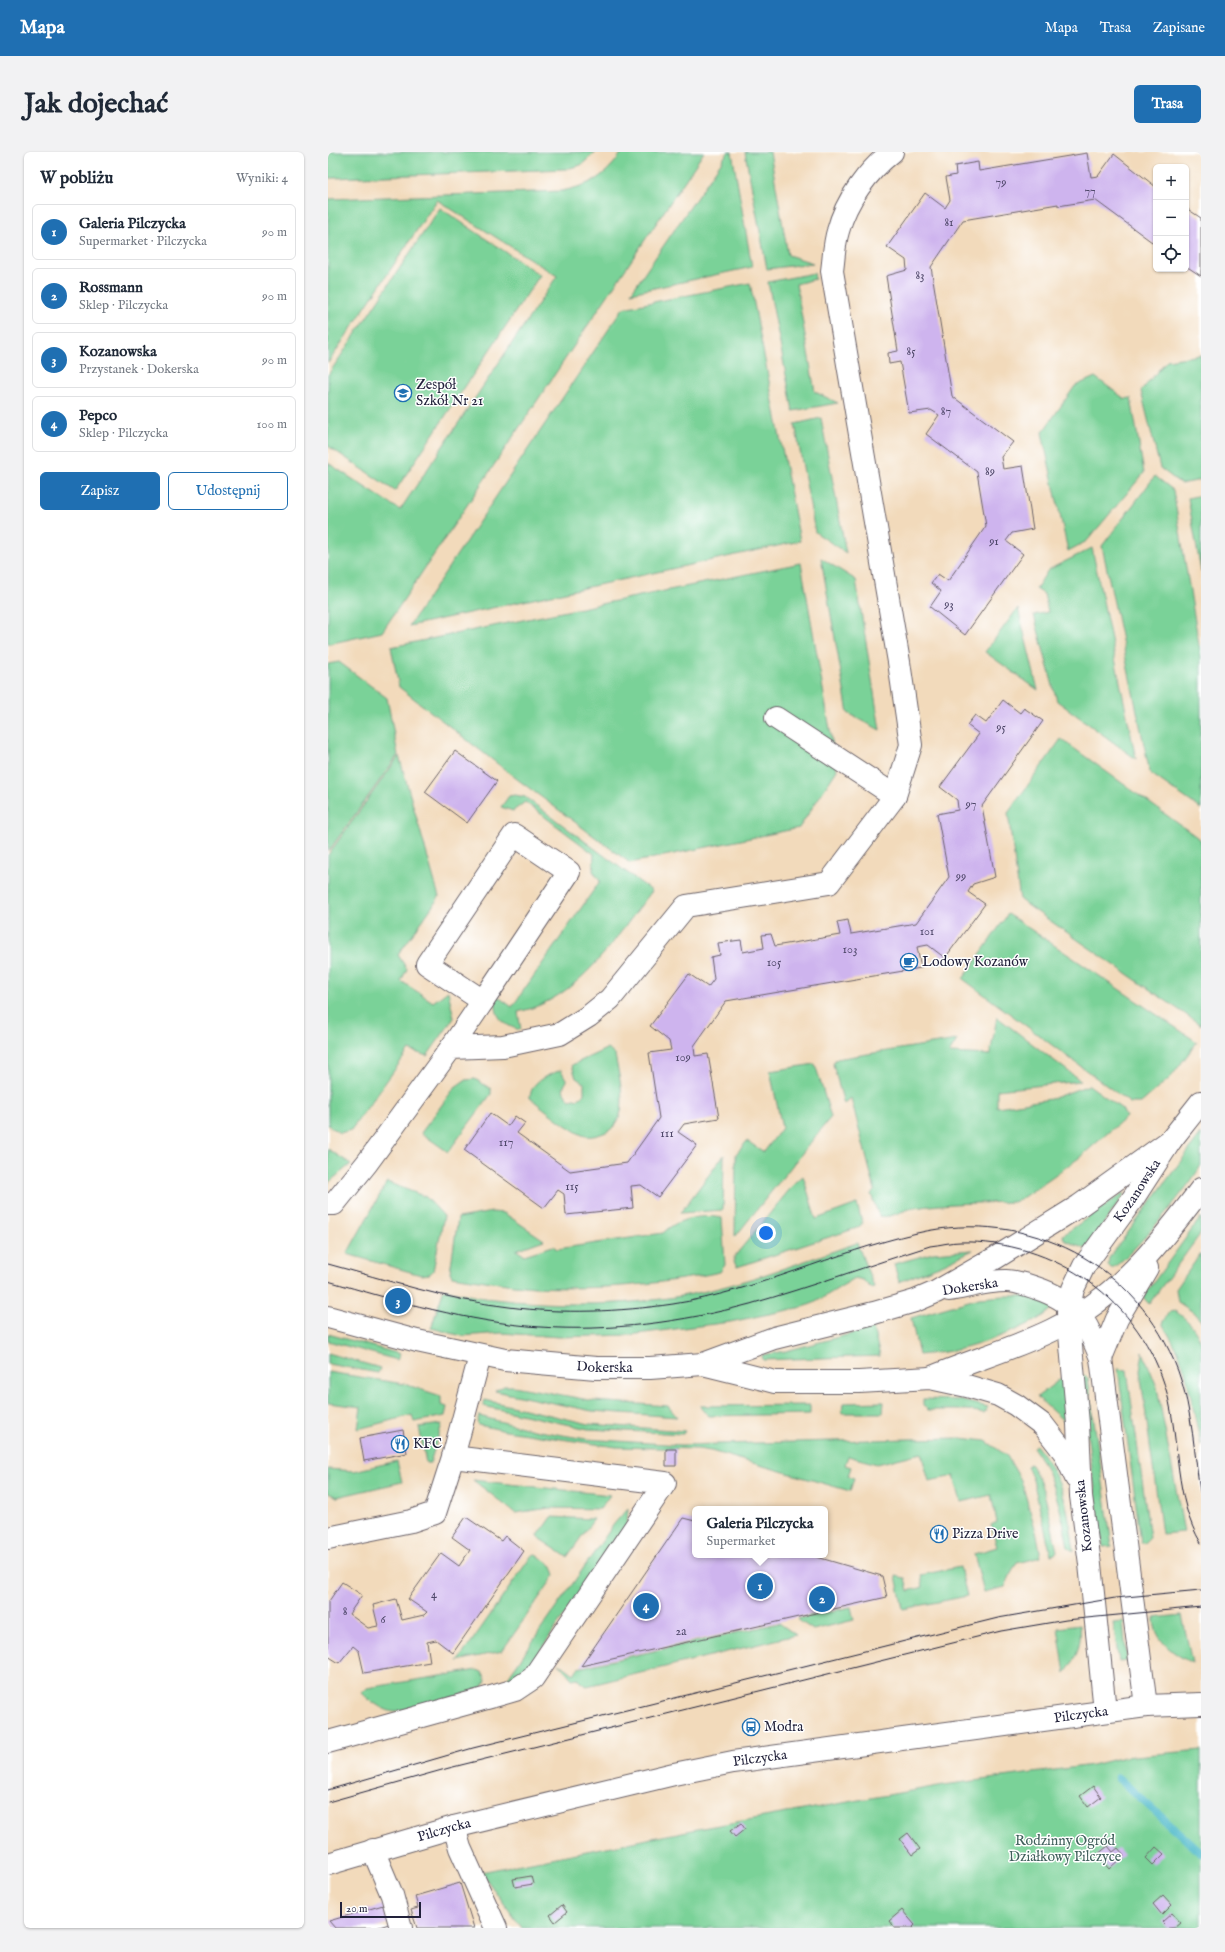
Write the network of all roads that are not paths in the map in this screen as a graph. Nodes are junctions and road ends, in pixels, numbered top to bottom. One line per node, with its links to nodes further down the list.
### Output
1 (892, 152): 3 (street)
2 (776, 718): 3 (street)
3 (895, 796): 5 (street)
4 (483, 1001): 4 (street); 5 (street)
5 (452, 1048): 9 (street)
6 (1201, 1102): 7 (street, Kozanowska)
7 (1171, 1140): 10 (street, Kozanowska); 13 (street, Kozanowska)
8 (1201, 1189): 11 (street)
9 (328, 1204)
10 (1038, 1231): 12 (street, Dokerska)
11 (1167, 1234): 13 (street); 16 (street)
12 (936, 1292): 13 (street, Dokerska); 17 (street, Dokerska)
13 (1073, 1312): 16 (street); 18 (street, Dokerska); 20 (street, Kozanowska)
14 (328, 1318): 15 (street)
15 (480, 1356): 17 (street, Dokerska); 19 (street)
16 (1101, 1358): 23 (street)
17 (703, 1364): 18 (street, Dokerska)
18 (930, 1378): 20 (street, Dokerska)
19 (453, 1457): 21 (street); 25 (street)
20 (1080, 1496): 24 (street, Kozanowska)
21 (328, 1538)
22 (1201, 1704): 23 (street, Pilczycka)
23 (1146, 1706): 24 (street, Pilczycka)
24 (1105, 1711): 26 (street, Pilczycka)
25 (328, 1742)
26 (454, 1828): 27 (street, Pilczycka); 30 (street)
27 (373, 1850): 28 (street, Pilczycka); 29 (street)
28 (328, 1864)
29 (400, 1928)
30 (496, 1928)

